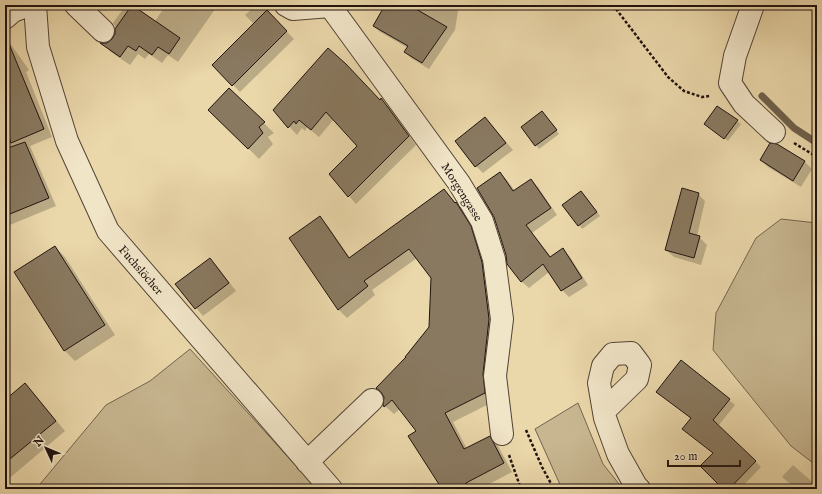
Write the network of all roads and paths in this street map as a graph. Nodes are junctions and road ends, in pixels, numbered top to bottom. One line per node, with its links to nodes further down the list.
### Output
1 (29, 5): 8 (street)
2 (35, 5): 17 (street, Fuchslöcher)
3 (76, 5): 9 (street)
4 (286, 5): 7 (street)
5 (613, 5): 10 (path)
6 (753, 5): 10 (street)
7 (331, 6): 16 (street, Morgengasse)
8 (5, 18)
9 (103, 31)
10 (730, 83): 11 (street)
11 (774, 132): 12 (path)
12 (817, 158)
13 (372, 400): 17 (street)
14 (604, 411): 21 (street)
15 (526, 429): 20 (path)
16 (502, 434): 19 (path)
17 (308, 462): 18 (street, Fuchslöcher)
18 (331, 489)
19 (521, 489)
20 (554, 489)
21 (639, 489)

